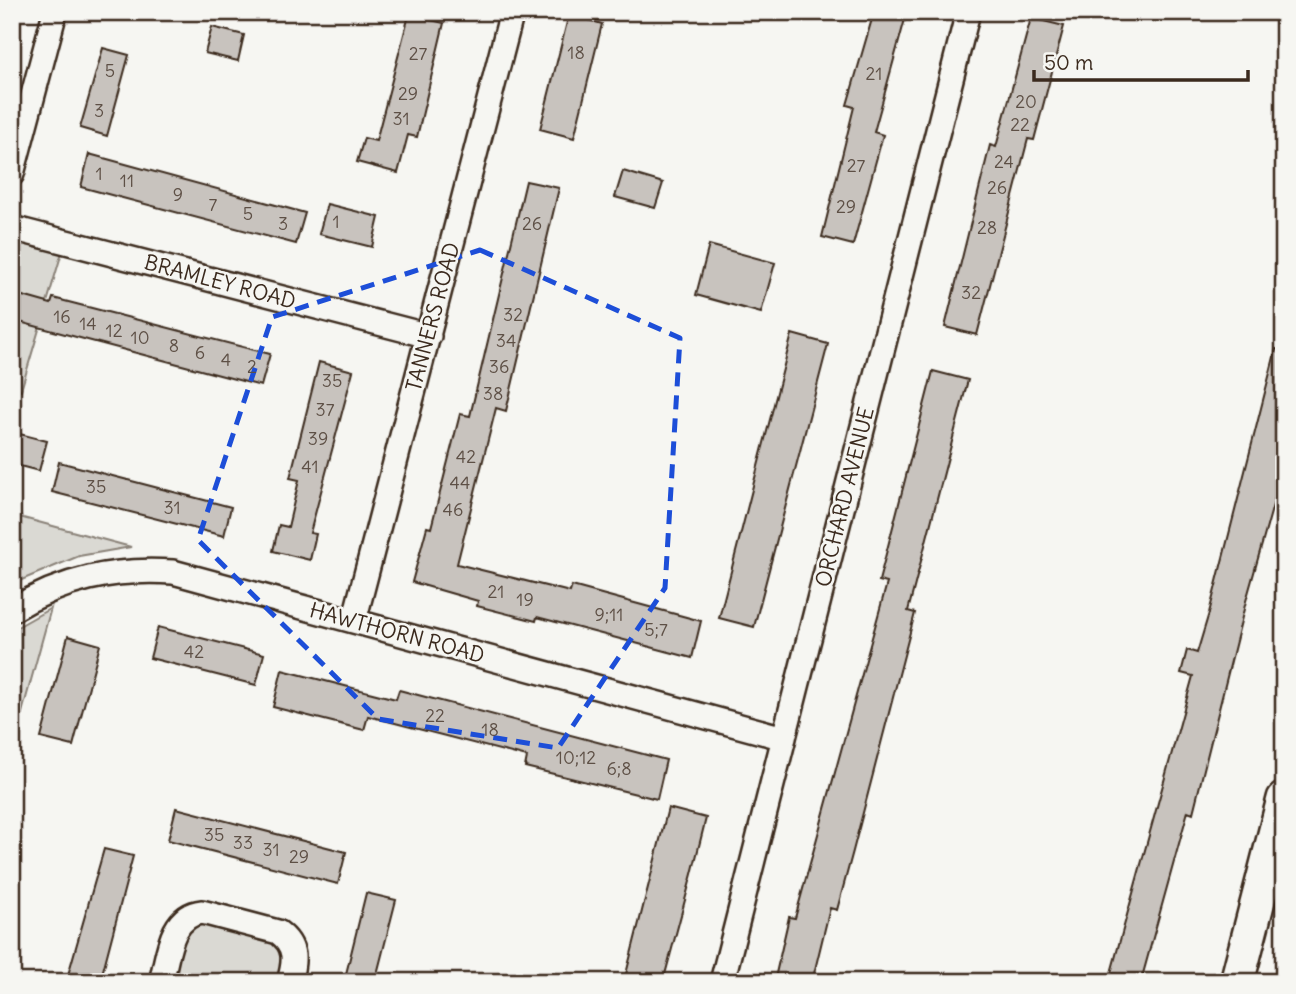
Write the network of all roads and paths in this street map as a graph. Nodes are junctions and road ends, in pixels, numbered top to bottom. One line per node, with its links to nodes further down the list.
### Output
1 (55, 12): 4 (street)
2 (512, 12): 6 (street, TANNERS ROAD)
3 (968, 12): 9 (street, ORCHARD AVENUE)
4 (12, 174)
5 (12, 228): 6 (street, BRAMLEY ROAD)
6 (429, 336): 8 (street, TANNERS ROAD)
7 (12, 610): 8 (street, HAWTHORN ROAD)
8 (354, 621): 9 (street, HAWTHORN ROAD)
9 (783, 738): 13 (street, ORCHARD AVENUE)
10 (1284, 799): 14 (street)
11 (161, 982): 12 (street)
12 (289, 982)
13 (722, 982)
14 (1237, 982)

